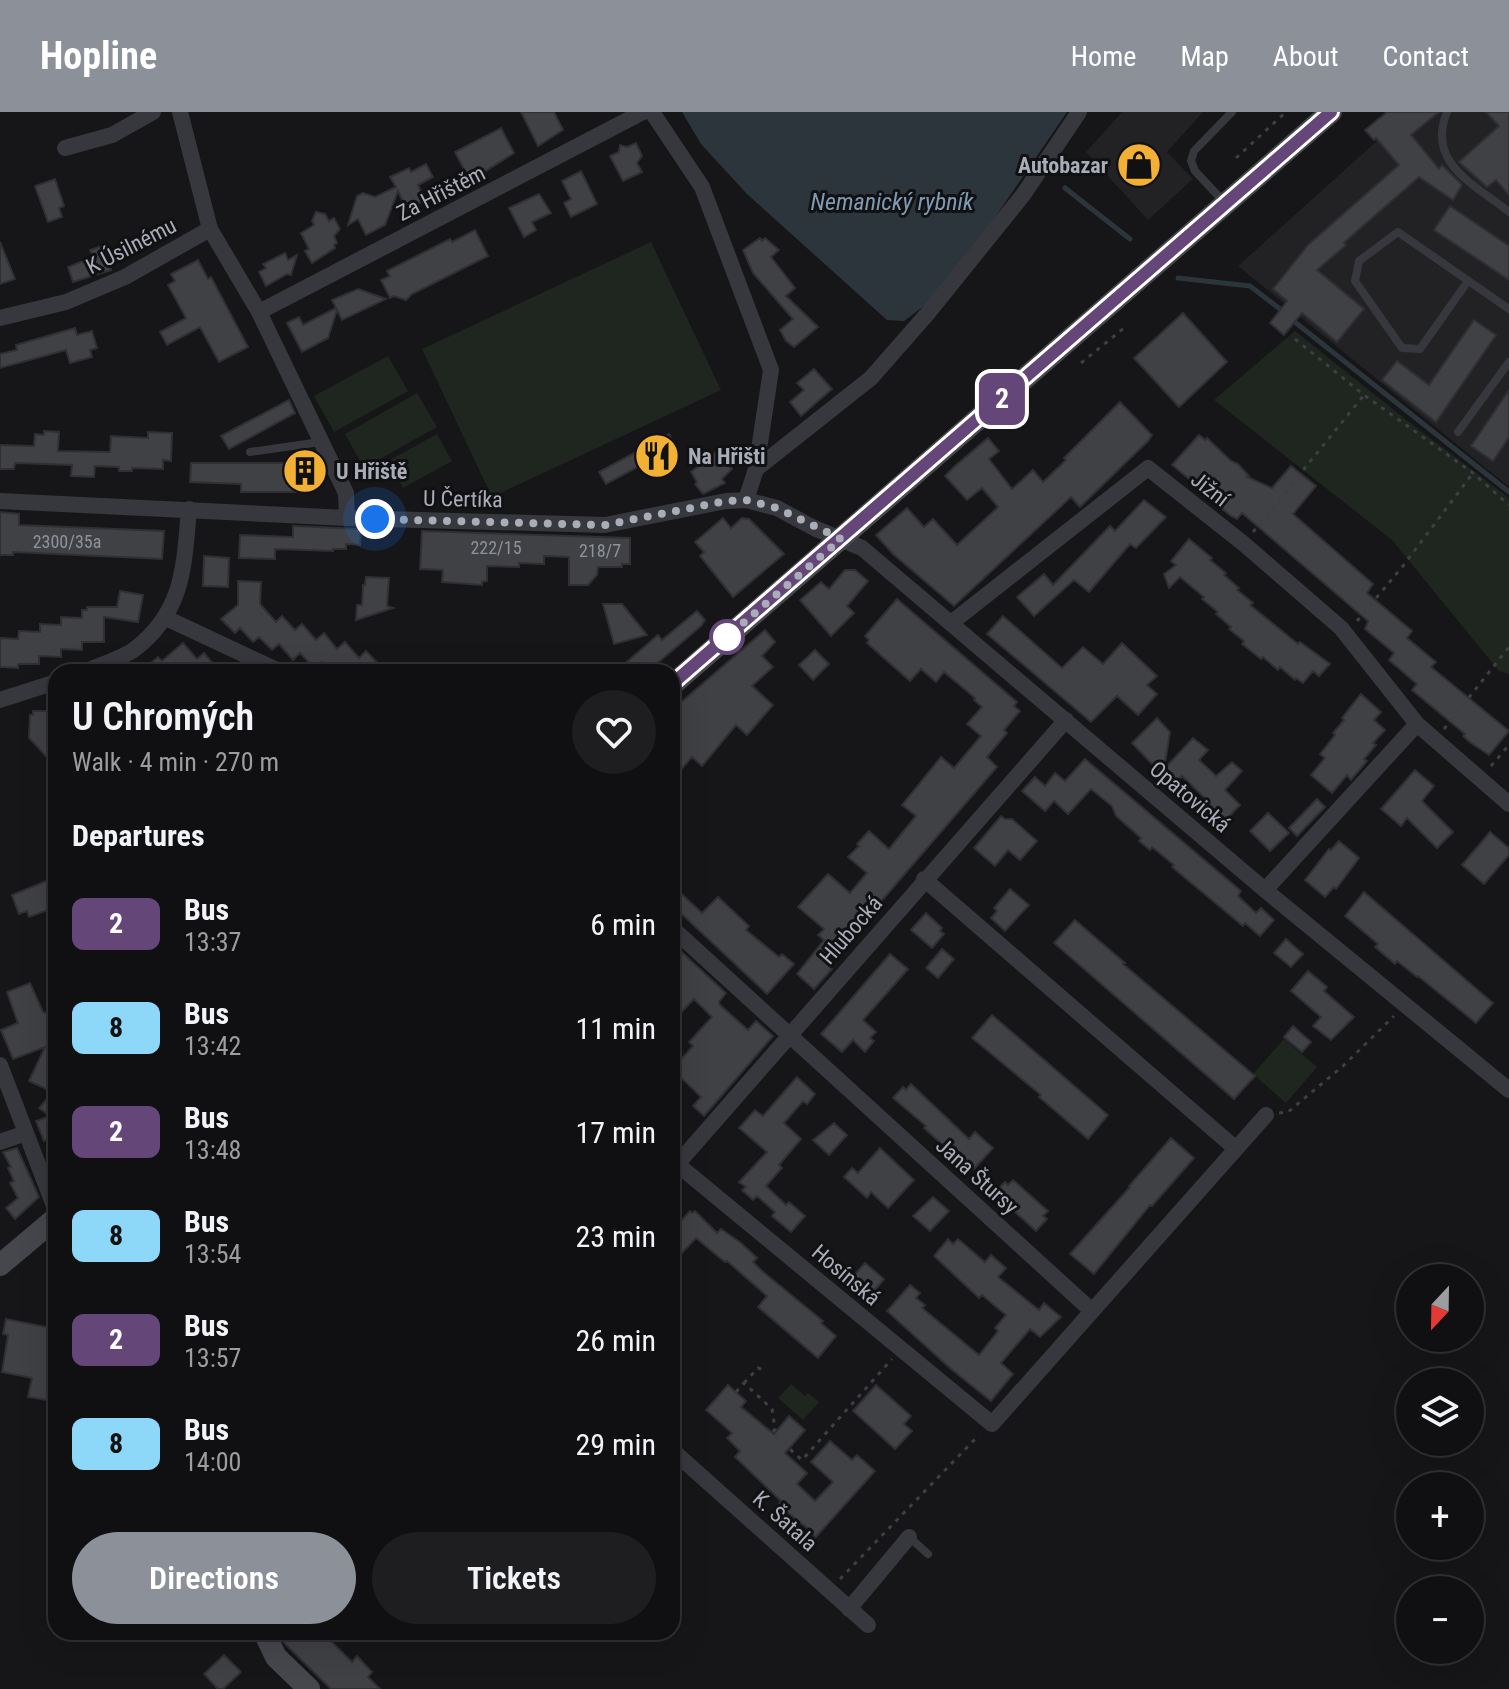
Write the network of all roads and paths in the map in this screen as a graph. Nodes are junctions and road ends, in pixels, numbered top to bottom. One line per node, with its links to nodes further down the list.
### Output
1 (153, 112): 10 (street)
2 (180, 112): 14 (street, K Úsilnému)
3 (643, 112): 17 (street, Za Hřištěm)
4 (652, 112): 27 (street)
5 (1079, 112): 27 (street)
6 (1232, 112): 12 (lane)
7 (1286, 112): 11 (path)
8 (1331, 112): 12 (main road)
9 (1447, 112): 13 (lane)
10 (65, 148)
11 (1236, 158)
12 (1226, 204): 34 (main road)
13 (1509, 212)
14 (210, 229): 17 (street); 18 (street, K Úsilnému)
15 (1468, 281): 15 (lane); 16 (lane)
16 (1509, 309)
17 (259, 312): 25 (street)
18 (0, 318)
19 (1124, 328): 22 (path)
20 (1295, 339): 23 (path)
21 (1509, 362): 24 (lane)
22 (1081, 363)
23 (1364, 395): 28 (path); 35 (path)
24 (1458, 432)
25 (321, 442): 26 (lane); 33 (street)
26 (250, 452)
27 (756, 469): 29 (street)
28 (1473, 473): 31 (path); 38 (path)
29 (746, 500): 33 (street, U Čertíka); 34 (street, Opatovická)
30 (0, 501): 32 (street, U Čertíka)
31 (1509, 505)
32 (189, 509): 33 (street, U Čertíka); 36 (street)
33 (347, 518)
34 (841, 539): 37 (street, Opatovická); 42 (main road)
35 (1244, 544): 37 (street, Jižní); 38 (street, Jižní)
36 (166, 618): 40 (street); 41 (street)
37 (951, 623): 45 (street, Opatovická)
38 (1346, 635): 46 (street, Jižní)
39 (1509, 647): 47 (path)
40 (102, 664)
41 (264, 664)
42 (680, 678)
43 (48, 685): 44 (street)
44 (0, 700)
45 (1066, 720): 51 (street, Hlubocká); 52 (street, Opatovická)
46 (1417, 724): 47 (street, Jižní); 52 (street)
47 (1435, 740): 49 (street, Jižní)
48 (1509, 745): 49 (path)
49 (1480, 779): 50 (street, Jižní)
50 (1509, 804)
51 (924, 879): 55 (street, Hlubocká); 61 (street)
52 (1265, 890): 54 (street, Opatovická)
53 (680, 935): 55 (street, Jana Štursy)
54 (1406, 1005): 57 (street, Opatovická); 58 (path)
55 (790, 1035): 62 (street, Hlubocká); 67 (street, Jana Štursy)
56 (0, 1065): 59 (street)
57 (1509, 1090)
58 (1266, 1115): 61 (street)
59 (26, 1133): 60 (street); 64 (street)
60 (0, 1142)
61 (1235, 1148): 67 (street)
62 (680, 1158)
63 (680, 1170): 72 (street, Hosínská)
64 (48, 1190)
65 (48, 1225): 66 (main road)
66 (0, 1265)
67 (1092, 1311): 72 (street)
68 (887, 1365): 70 (path)
69 (767, 1371): 70 (path)
70 (744, 1383): 71 (path)
71 (736, 1392)
72 (992, 1424): 76 (path)
73 (680, 1457): 76 (street, K. Šatala)
74 (909, 1537): 75 (lane); 77 (street)
75 (928, 1554)
76 (829, 1590): 77 (street, K. Šatala)
77 (849, 1609): 78 (street, K. Šatala)
78 (868, 1625)
79 (268, 1640): 80 (main road)
80 (309, 1689)

